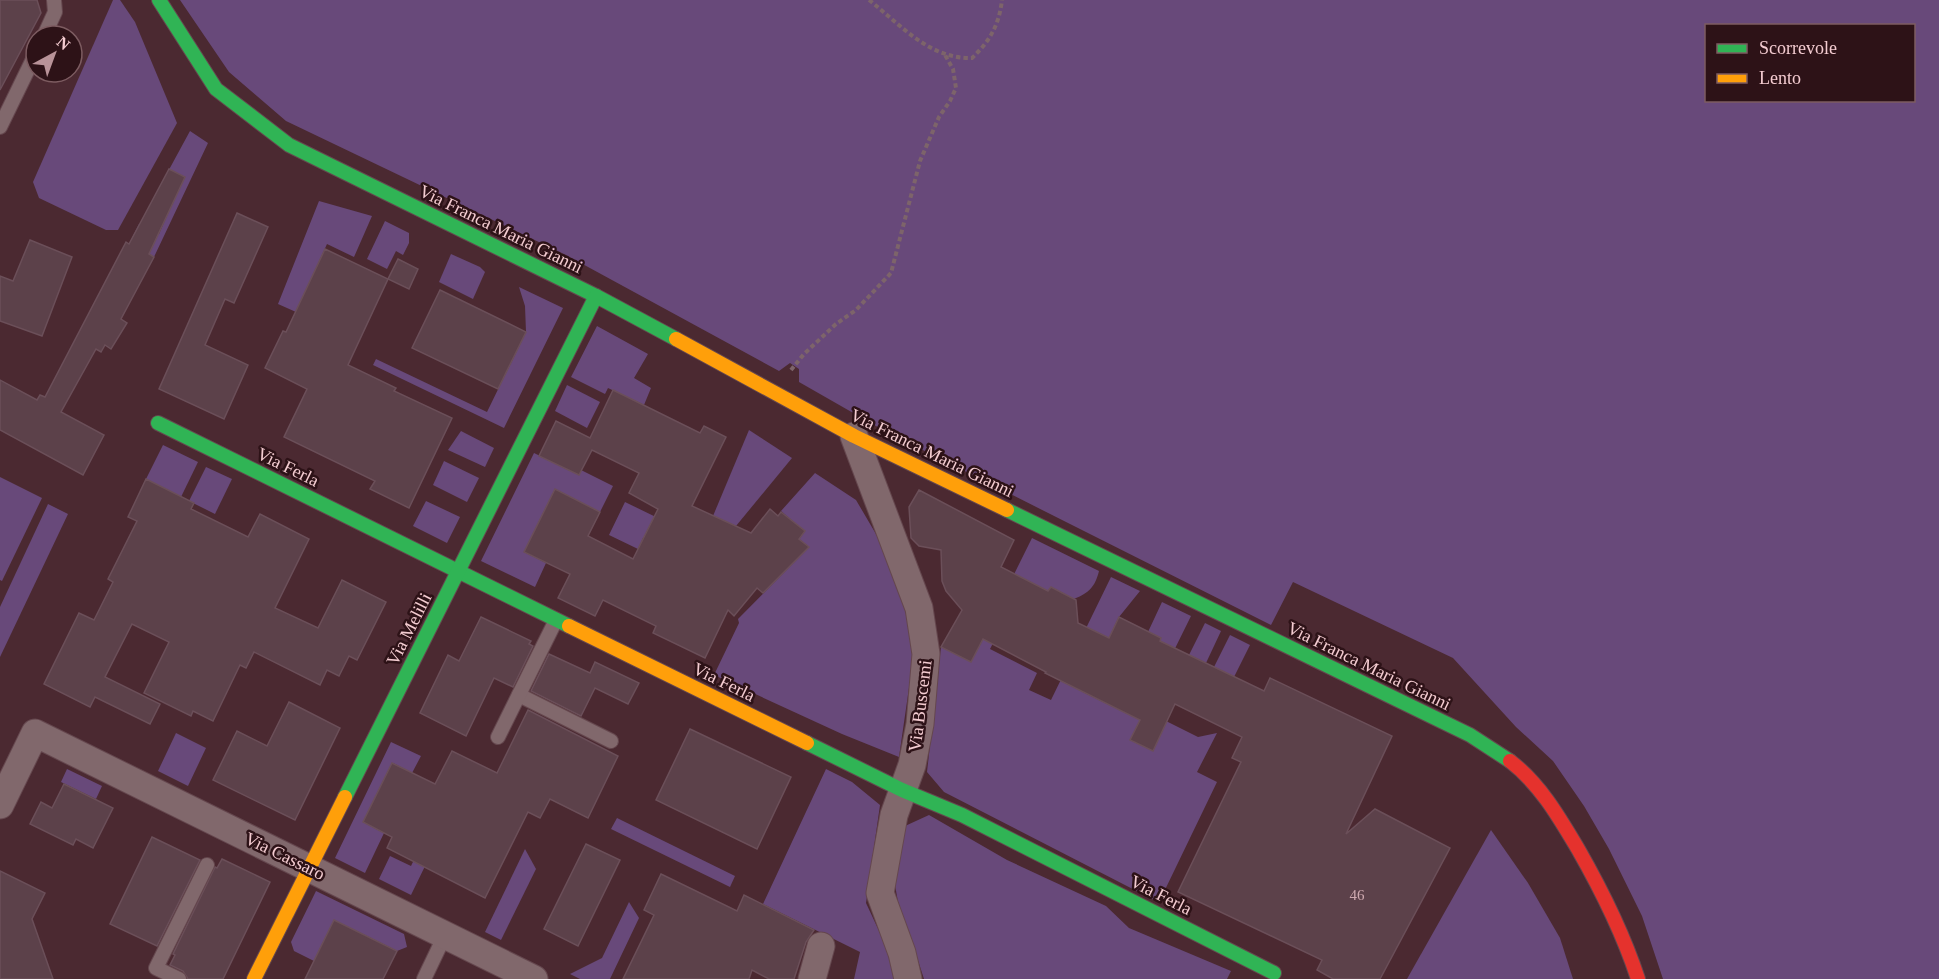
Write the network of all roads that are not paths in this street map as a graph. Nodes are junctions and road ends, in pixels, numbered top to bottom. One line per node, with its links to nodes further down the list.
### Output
1 (54, 0): 3 (lane)
2 (159, 0): 6 (street, Via Franca Maria Gianni)
3 (50, 24)
4 (24, 78): 5 (lane)
5 (0, 127)
6 (596, 296): 8 (street, Via Franca Maria Gianni); 9 (street, Via Melilli)
7 (158, 423): 9 (street, Via Ferla)
8 (854, 436): 14 (street, Via Buscemi); 27 (street, Via Franca Maria Gianni)
9 (458, 571): 10 (street, Via Ferla); 17 (street, Via Melilli)
10 (556, 620): 11 (lane); 14 (street, Via Ferla)
11 (519, 695): 12 (lane); 13 (lane)
12 (498, 737)
13 (611, 741)
14 (902, 790): 20 (street, Via Ferla); 26 (street, Via Buscemi)
15 (0, 805): 17 (street, Via Cassaro)
16 (207, 865): 21 (lane)
17 (309, 868): 18 (street, Via Cassaro); 22 (street, Via Melilli)
18 (445, 935): 23 (lane); 24 (street, Via Cassaro)
19 (821, 946): 25 (street)
20 (1274, 973)
21 (179, 979)
22 (254, 979)
23 (424, 979)
24 (534, 979)
25 (812, 979)
26 (908, 979)
27 (1638, 979)

